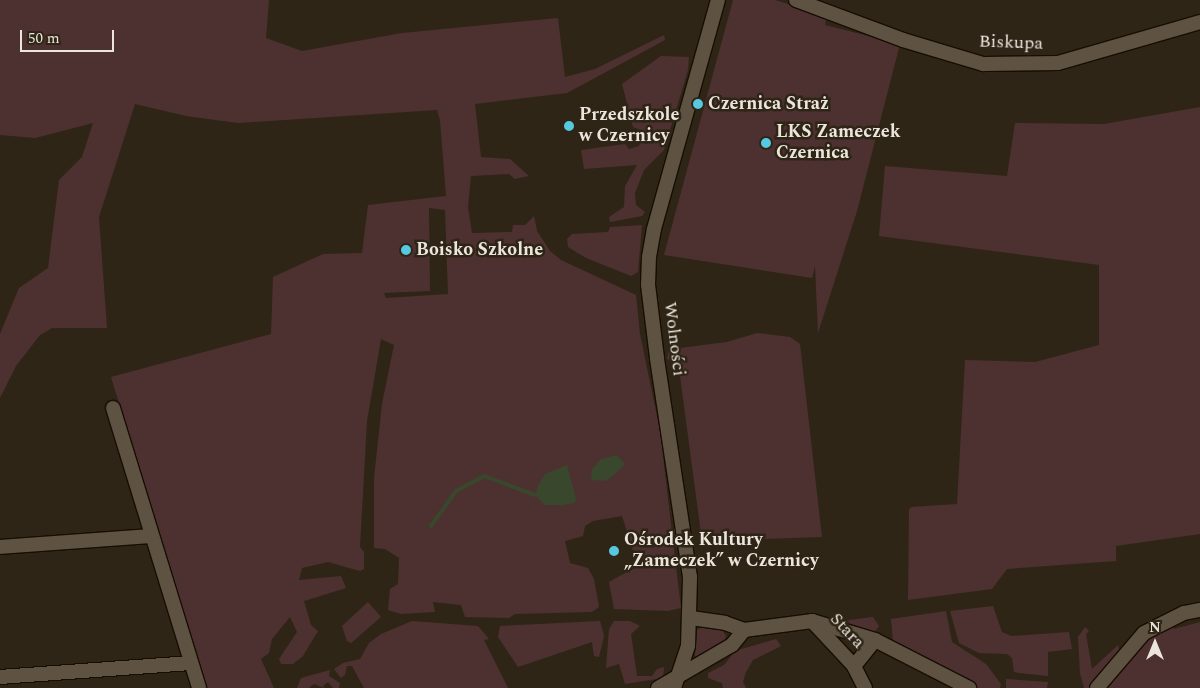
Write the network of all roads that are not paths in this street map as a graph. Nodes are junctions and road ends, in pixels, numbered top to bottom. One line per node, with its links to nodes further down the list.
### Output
1 (718, 0): 8 (street, Wolności)
2 (796, 0): 3 (street, Biskupa)
3 (1200, 22)
4 (113, 408): 5 (street)
5 (152, 536): 6 (street); 12 (street)
6 (0, 547)
7 (1200, 610): 20 (street)
8 (691, 618): 10 (street); 15 (street, Wolności)
9 (812, 620): 10 (street); 11 (street); 13 (street, Stara)
10 (744, 630): 15 (street)
11 (875, 640): 13 (street, Stara); 19 (street)
12 (190, 663): 14 (street); 16 (street)
13 (854, 666): 18 (street, Stara)
14 (0, 676)
15 (676, 683): 17 (street)
16 (199, 688)
17 (658, 688)
18 (865, 688)
19 (969, 688)
20 (1096, 688)

